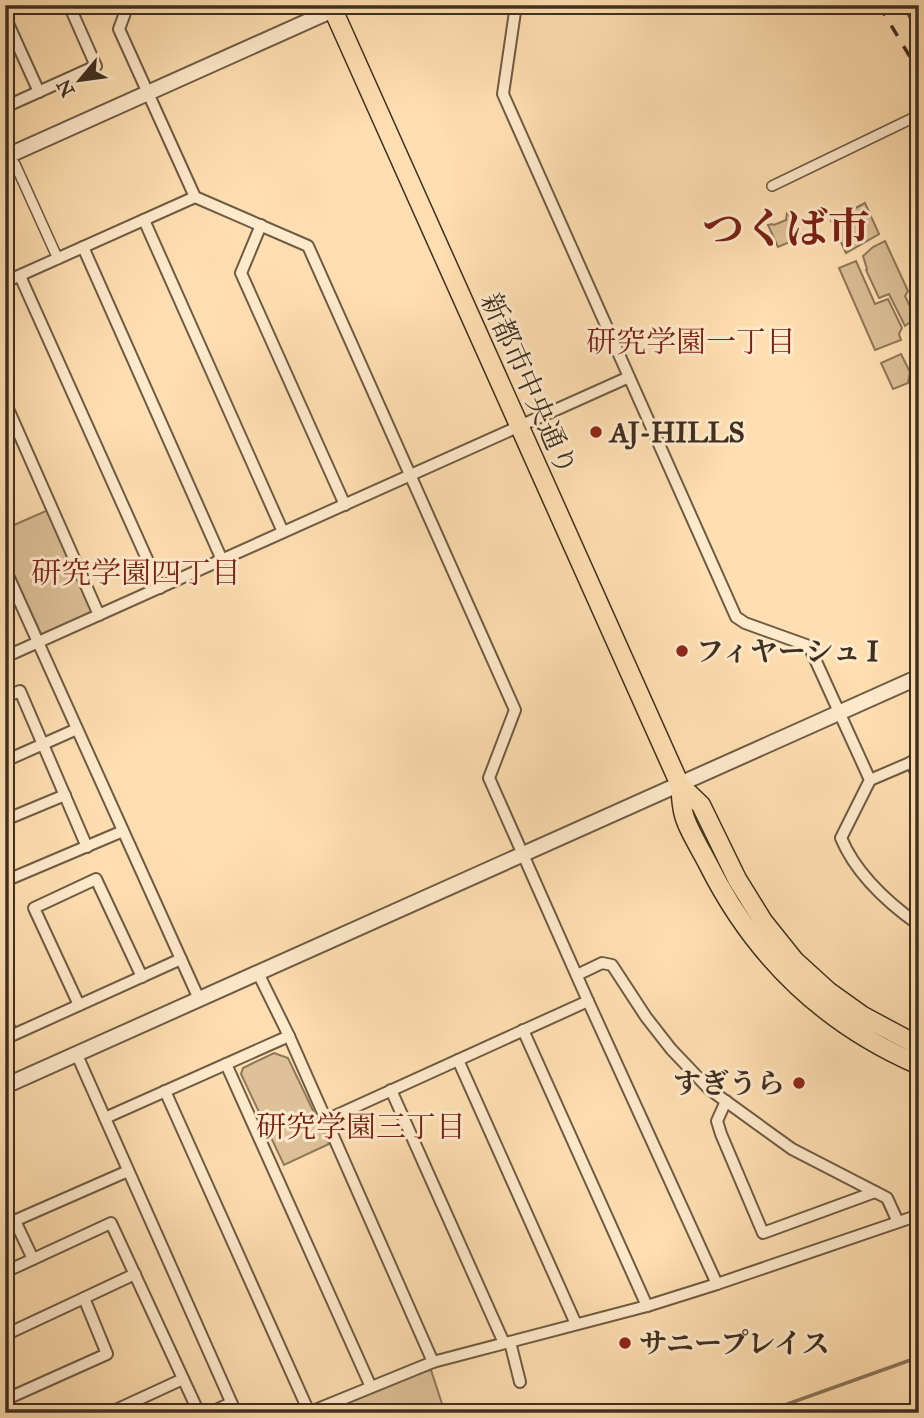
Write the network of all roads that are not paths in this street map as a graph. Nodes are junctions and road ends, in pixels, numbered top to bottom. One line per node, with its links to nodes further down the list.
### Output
1 (69, 5): 8 (street)
2 (128, 5): 9 (street)
3 (516, 5): 21 (street)
4 (912, 5): 7 (street)
5 (336, 7): 9 (street); 23 (main road, 新都市中央通り)
6 (5, 17): 8 (street)
7 (919, 19)
8 (39, 92): 10 (street)
9 (149, 93): 12 (street); 14 (street)
10 (5, 107)
11 (919, 115): 13 (street)
12 (10, 160): 18 (street)
13 (772, 186)
14 (195, 197): 15 (street); 16 (street)
15 (144, 220): 17 (street); 26 (street)
16 (261, 225): 24 (street); 25 (street)
17 (83, 247): 18 (street); 27 (street)
18 (58, 259): 19 (street)
19 (20, 276): 20 (street); 29 (street)
20 (5, 282)
21 (629, 377): 23 (street); 35 (street)
22 (5, 402): 30 (street)
23 (520, 426): 24 (street); 42 (main road, 新都市中央通り)
24 (411, 475): 25 (street); 47 (street)
25 (345, 505): 26 (street)
26 (283, 532): 27 (street)
27 (222, 560): 29 (street)
28 (5, 569): 31 (street)
29 (160, 587): 30 (street)
30 (99, 615): 31 (street)
31 (38, 642): 32 (street); 36 (street)
32 (5, 657)
33 (919, 677): 35 (street)
34 (5, 697): 37 (street)
35 (839, 712): 41 (street); 42 (street)
36 (77, 729): 37 (street); 45 (street)
37 (43, 744): 39 (street); 43 (street)
38 (915, 760): 40 (street); 41 (street)
39 (5, 761)
40 (919, 778)
41 (870, 780): 49 (street)
42 (680, 785): 47 (street); 60 (main road, 新都市中央通り); 64 (main road, 新都市中央通り)
43 (65, 795): 44 (street); 46 (street)
44 (5, 820)
45 (123, 831): 46 (street); 50 (street)
46 (87, 847): 48 (street)
47 (524, 855): 51 (street); 52 (street)
48 (5, 881)
49 (919, 925)
50 (181, 960): 53 (street); 54 (street)
51 (258, 973): 54 (street); 59 (street)
52 (577, 975): 55 (street); 68 (street)
53 (142, 977): 56 (street); 56 (street)
54 (199, 999): 61 (street)
55 (588, 1001): 58 (street); 79 (street)
56 (79, 1005): 57 (street)
57 (5, 1020)
58 (523, 1031): 62 (street); 81 (street)
59 (289, 1036): 63 (street); 70 (street)
60 (919, 1046)
61 (77, 1055): 65 (street); 69 (street)
62 (458, 1060): 66 (street); 82 (street)
63 (226, 1064): 67 (street); 88 (street)
64 (919, 1065)
65 (5, 1086)
66 (391, 1090): 70 (street); 84 (street)
67 (165, 1091): 69 (street); 91 (street)
68 (726, 1101): 72 (street); 72 (street)
69 (105, 1118): 71 (street)
70 (326, 1120): 85 (street)
71 (128, 1171): 75 (street); 90 (street)
72 (875, 1192): 74 (street)
73 (919, 1215): 74 (street)
74 (898, 1222): 79 (street)
75 (10, 1223): 76 (street)
76 (33, 1259): 77 (street); 78 (street)
77 (5, 1272)
78 (135, 1274): 80 (street); 87 (street)
79 (717, 1284): 81 (street)
80 (84, 1298): 83 (street); 89 (street)
81 (647, 1306): 82 (street)
82 (576, 1324): 84 (street)
83 (5, 1335)
84 (507, 1343): 85 (street); 86 (street)
85 (433, 1362): 88 (street)
86 (531, 1371)
87 (183, 1379): 92 (street); 93 (street)
88 (371, 1387): 91 (street)
89 (5, 1397)
90 (233, 1408): 94 (street)
91 (309, 1412)
92 (109, 1413)
93 (199, 1413)
94 (209, 1413)

